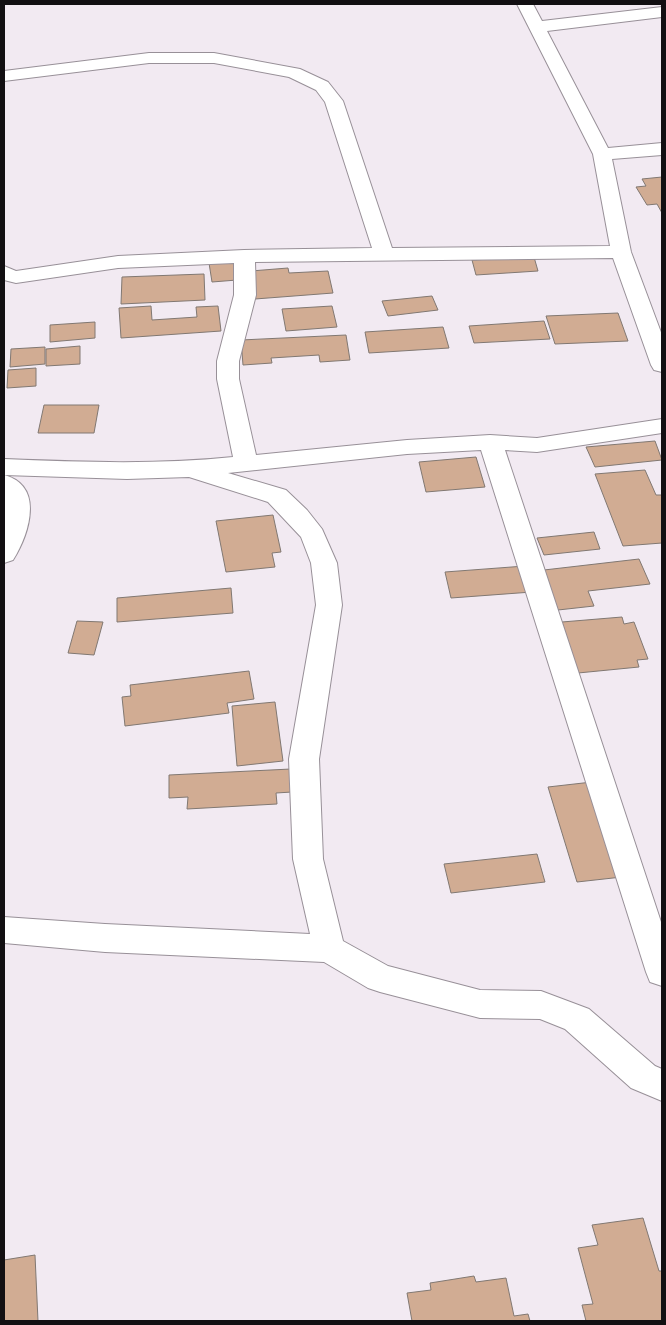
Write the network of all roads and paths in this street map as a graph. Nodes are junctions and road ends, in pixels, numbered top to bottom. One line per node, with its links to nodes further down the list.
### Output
1 (525, 4): 3 (street)
2 (662, 12): 3 (street)
3 (536, 27): 6 (street)
4 (4, 76): 8 (street)
5 (662, 149): 6 (street)
6 (602, 154): 7 (street)
7 (621, 252): 8 (street); 11 (street)
8 (384, 255): 9 (street)
9 (244, 256): 10 (street); 15 (street)
10 (4, 272)
11 (652, 308): 12 (street)
12 (662, 365)
13 (662, 426): 14 (street)
14 (490, 442): 15 (street); 22 (street)
15 (246, 463): 17 (street)
16 (4, 466): 17 (street)
17 (190, 469): 21 (street)
18 (4, 483): 19 (street)
19 (4, 554)
20 (4, 930): 21 (street)
21 (329, 949): 23 (street)
22 (662, 972)
23 (662, 1085)

